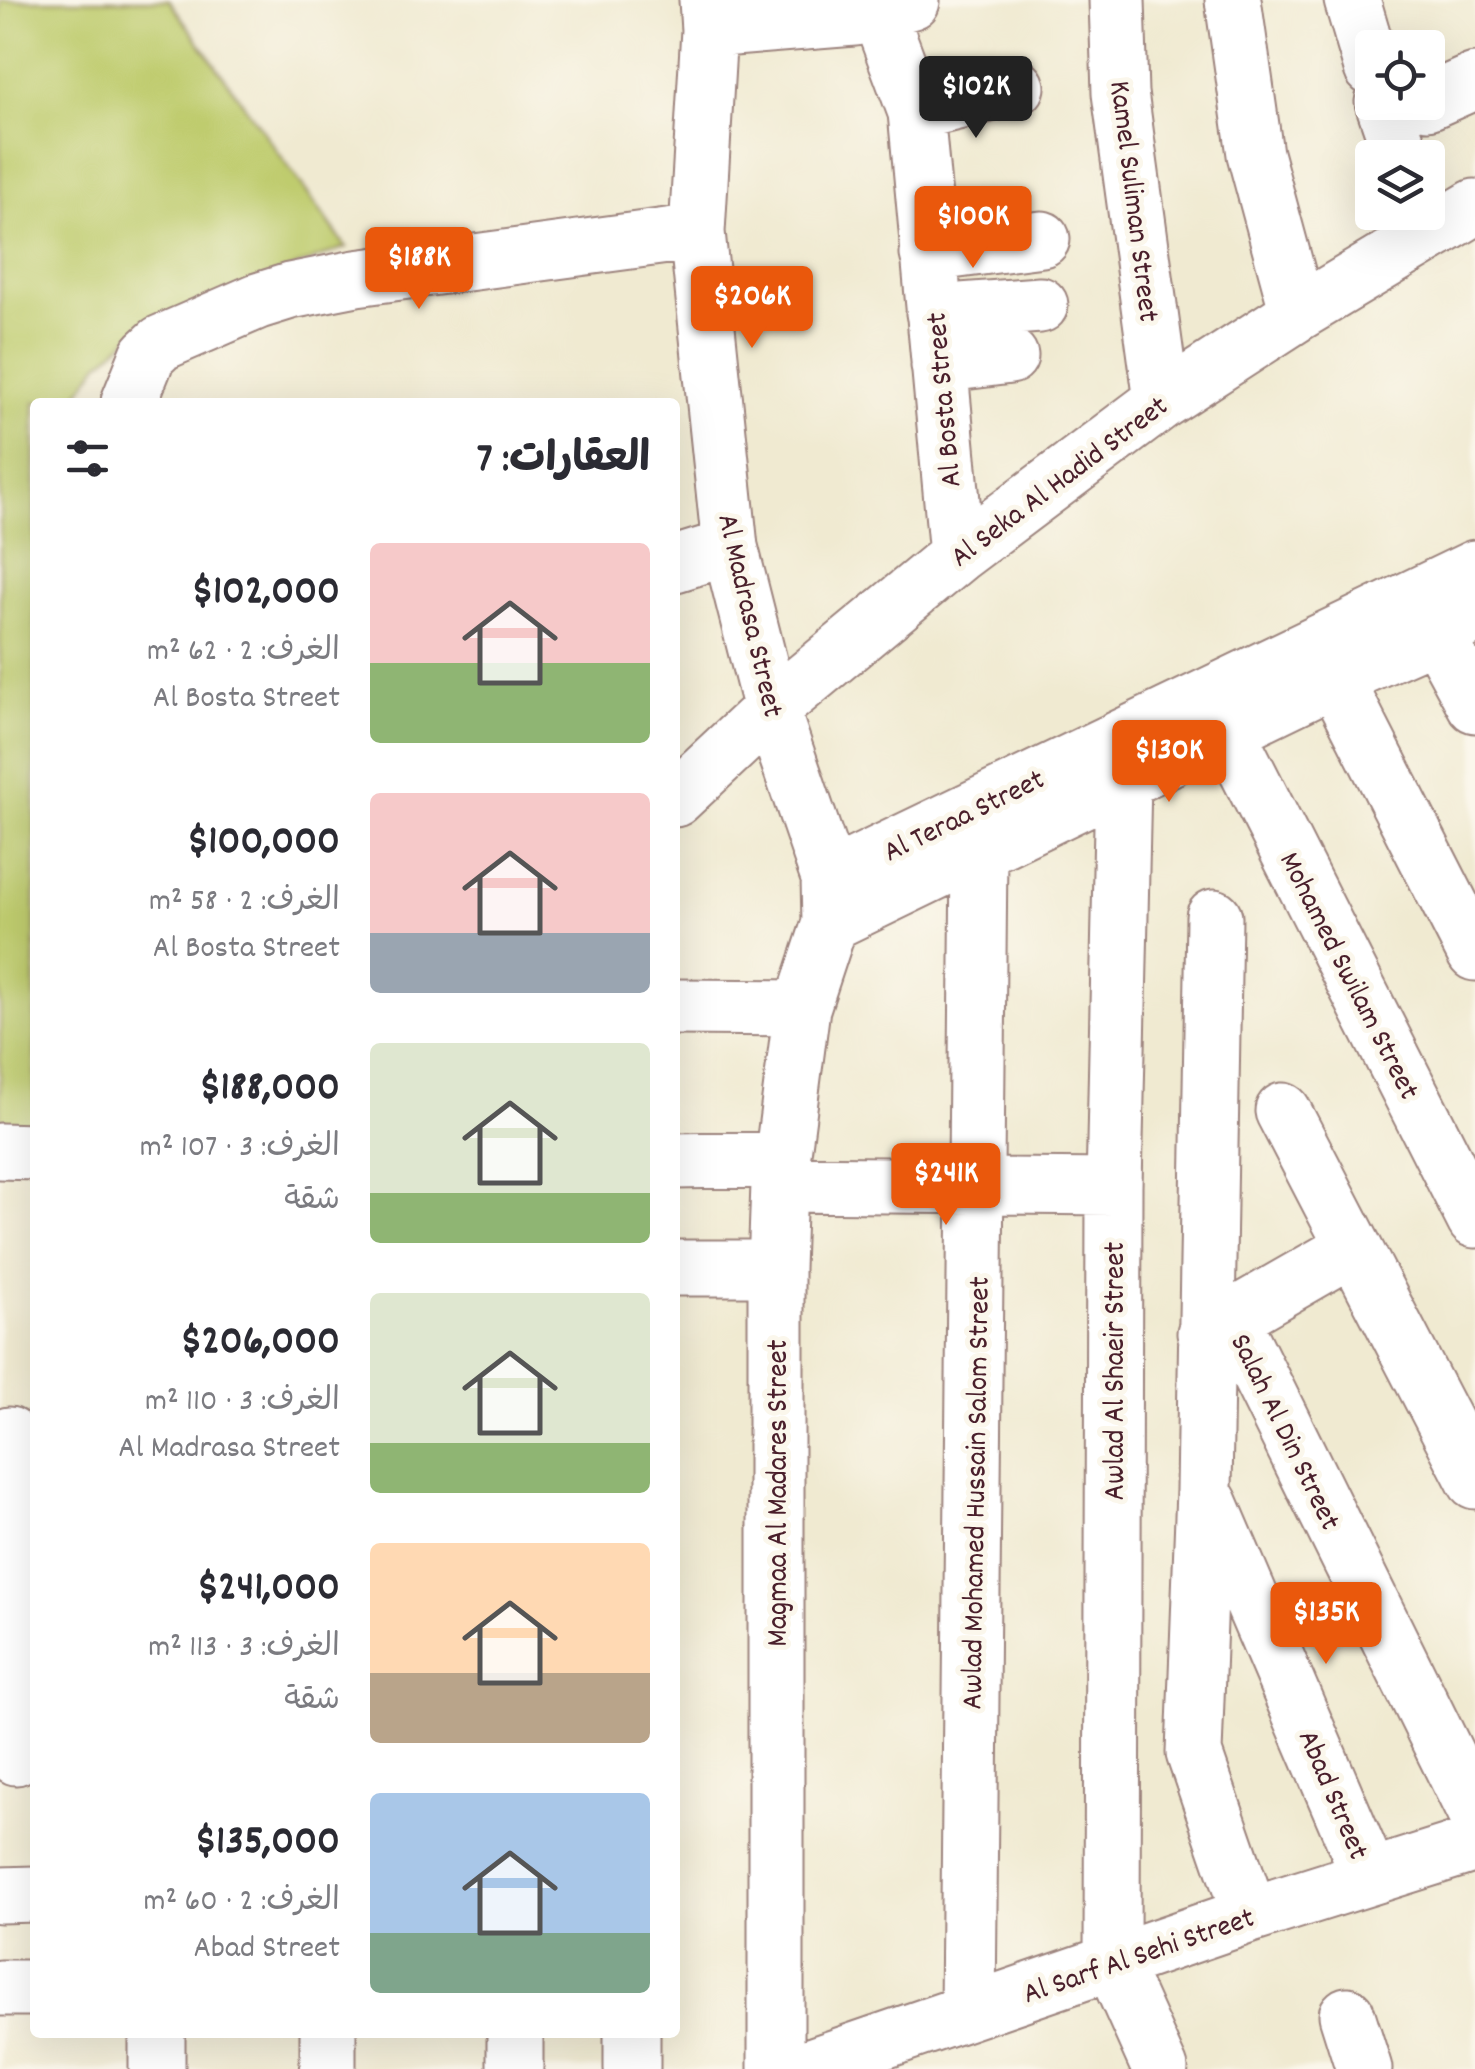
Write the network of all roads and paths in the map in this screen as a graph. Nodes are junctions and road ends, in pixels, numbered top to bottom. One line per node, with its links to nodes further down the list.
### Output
1 (1117, 0): 20 (street, Kamel Suliman Street)
2 (1233, 0): 16 (street)
3 (1352, 0): 6 (street)
4 (875, 8): 5 (street); 10 (street, Al Bosta Street)
5 (708, 15): 12 (street, Al Madrasa Street)
6 (1361, 30)
7 (1475, 80): 9 (street)
8 (1017, 87): 10 (street)
9 (1445, 96)
10 (916, 112): 14 (street, Al Bosta Street)
11 (1425, 230): 16 (street, Al Seka Al Hadid Street)
12 (697, 232): 19 (street); 21 (street, Al Madrasa Street)
13 (1042, 240): 14 (street)
14 (928, 254): 17 (street, Al Bosta Street)
15 (1040, 305): 17 (street)
16 (1298, 314): 20 (street, Al Seka Al Hadid Street)
17 (936, 339): 18 (street); 22 (street, Al Bosta Street)
18 (1010, 356)
19 (131, 398)
20 (1162, 401): 22 (street, Al Seka Al Hadid Street)
21 (730, 547): 23 (street); 28 (street, Al Madrasa Street)
22 (958, 555): 28 (street, Al Seka Al Hadid Street)
23 (680, 562)
24 (1475, 568): 33 (street, Al Teraa Street)
25 (1456, 625): 26 (street, Al Teraa Street); 27 (street)
26 (1335, 678): 29 (street, Al Teraa Street); 35 (street)
27 (1475, 704)
28 (771, 710): 31 (street, Al Seka Al Hadid Street); 33 (street, Al Madrasa Street)
29 (1227, 731): 30 (street, Al Teraa Street); 45 (street, Mohamed Swilam Street)
30 (1123, 780): 32 (street, Al Teraa Street); 44 (street, Awlad Al Shaeir Street)
31 (680, 794)
32 (979, 853): 33 (street, Al Teraa Street); 43 (street, Awlad Mohamed Hussain Salom Street)
33 (829, 900): 37 (street, Magmaa Al Madares Street)
34 (1214, 917): 49 (street)
35 (1475, 953)
36 (680, 1007): 37 (street)
37 (802, 1008): 42 (street, Magmaa Al Madares Street)
38 (1283, 1112): 46 (street)
39 (0, 1151): 40 (street)
40 (30, 1152)
41 (680, 1161): 42 (street)
42 (780, 1171): 43 (street); 48 (street, Magmaa Al Madares Street)
43 (978, 1186): 44 (street); 64 (street, Awlad Mohamed Hussain Salom Street)
44 (1114, 1188): 61 (street, Awlad Al Shaeir Street)
45 (1475, 1220)
46 (1352, 1248): 49 (street); 51 (street)
47 (680, 1268): 48 (street)
48 (776, 1268): 74 (street, Magmaa Al Madares Street)
49 (1218, 1325): 52 (street); 55 (street, Salah Al Din Street)
50 (15, 1430): 53 (street)
51 (1475, 1481)
52 (1204, 1490): 57 (street, Abad Street); 60 (street)
53 (23, 1558): 54 (street)
54 (17, 1757)
55 (1475, 1813)
56 (1475, 1844): 57 (street, Al Sarf Al Sehi Street)
57 (1370, 1877): 60 (street, Al Sarf Al Sehi Street)
58 (30, 1894): 59 (street)
59 (0, 1895)
60 (1250, 1916): 61 (street, Al Sarf Al Sehi Street)
61 (1112, 1962): 64 (street, Al Sarf Al Sehi Street); 76 (street)
62 (0, 1988): 63 (street)
63 (30, 1988)
64 (968, 2012): 75 (street, Al Sarf Al Sehi Street)
65 (1347, 2016): 77 (street)
66 (157, 2038): 70 (street)
67 (328, 2038): 71 (street)
68 (515, 2038): 72 (street)
69 (632, 2038): 73 (street)
70 (157, 2069)
71 (328, 2069)
72 (515, 2069)
73 (632, 2069)
74 (776, 2069)
75 (802, 2069)
76 (1160, 2069)
77 (1364, 2069)

